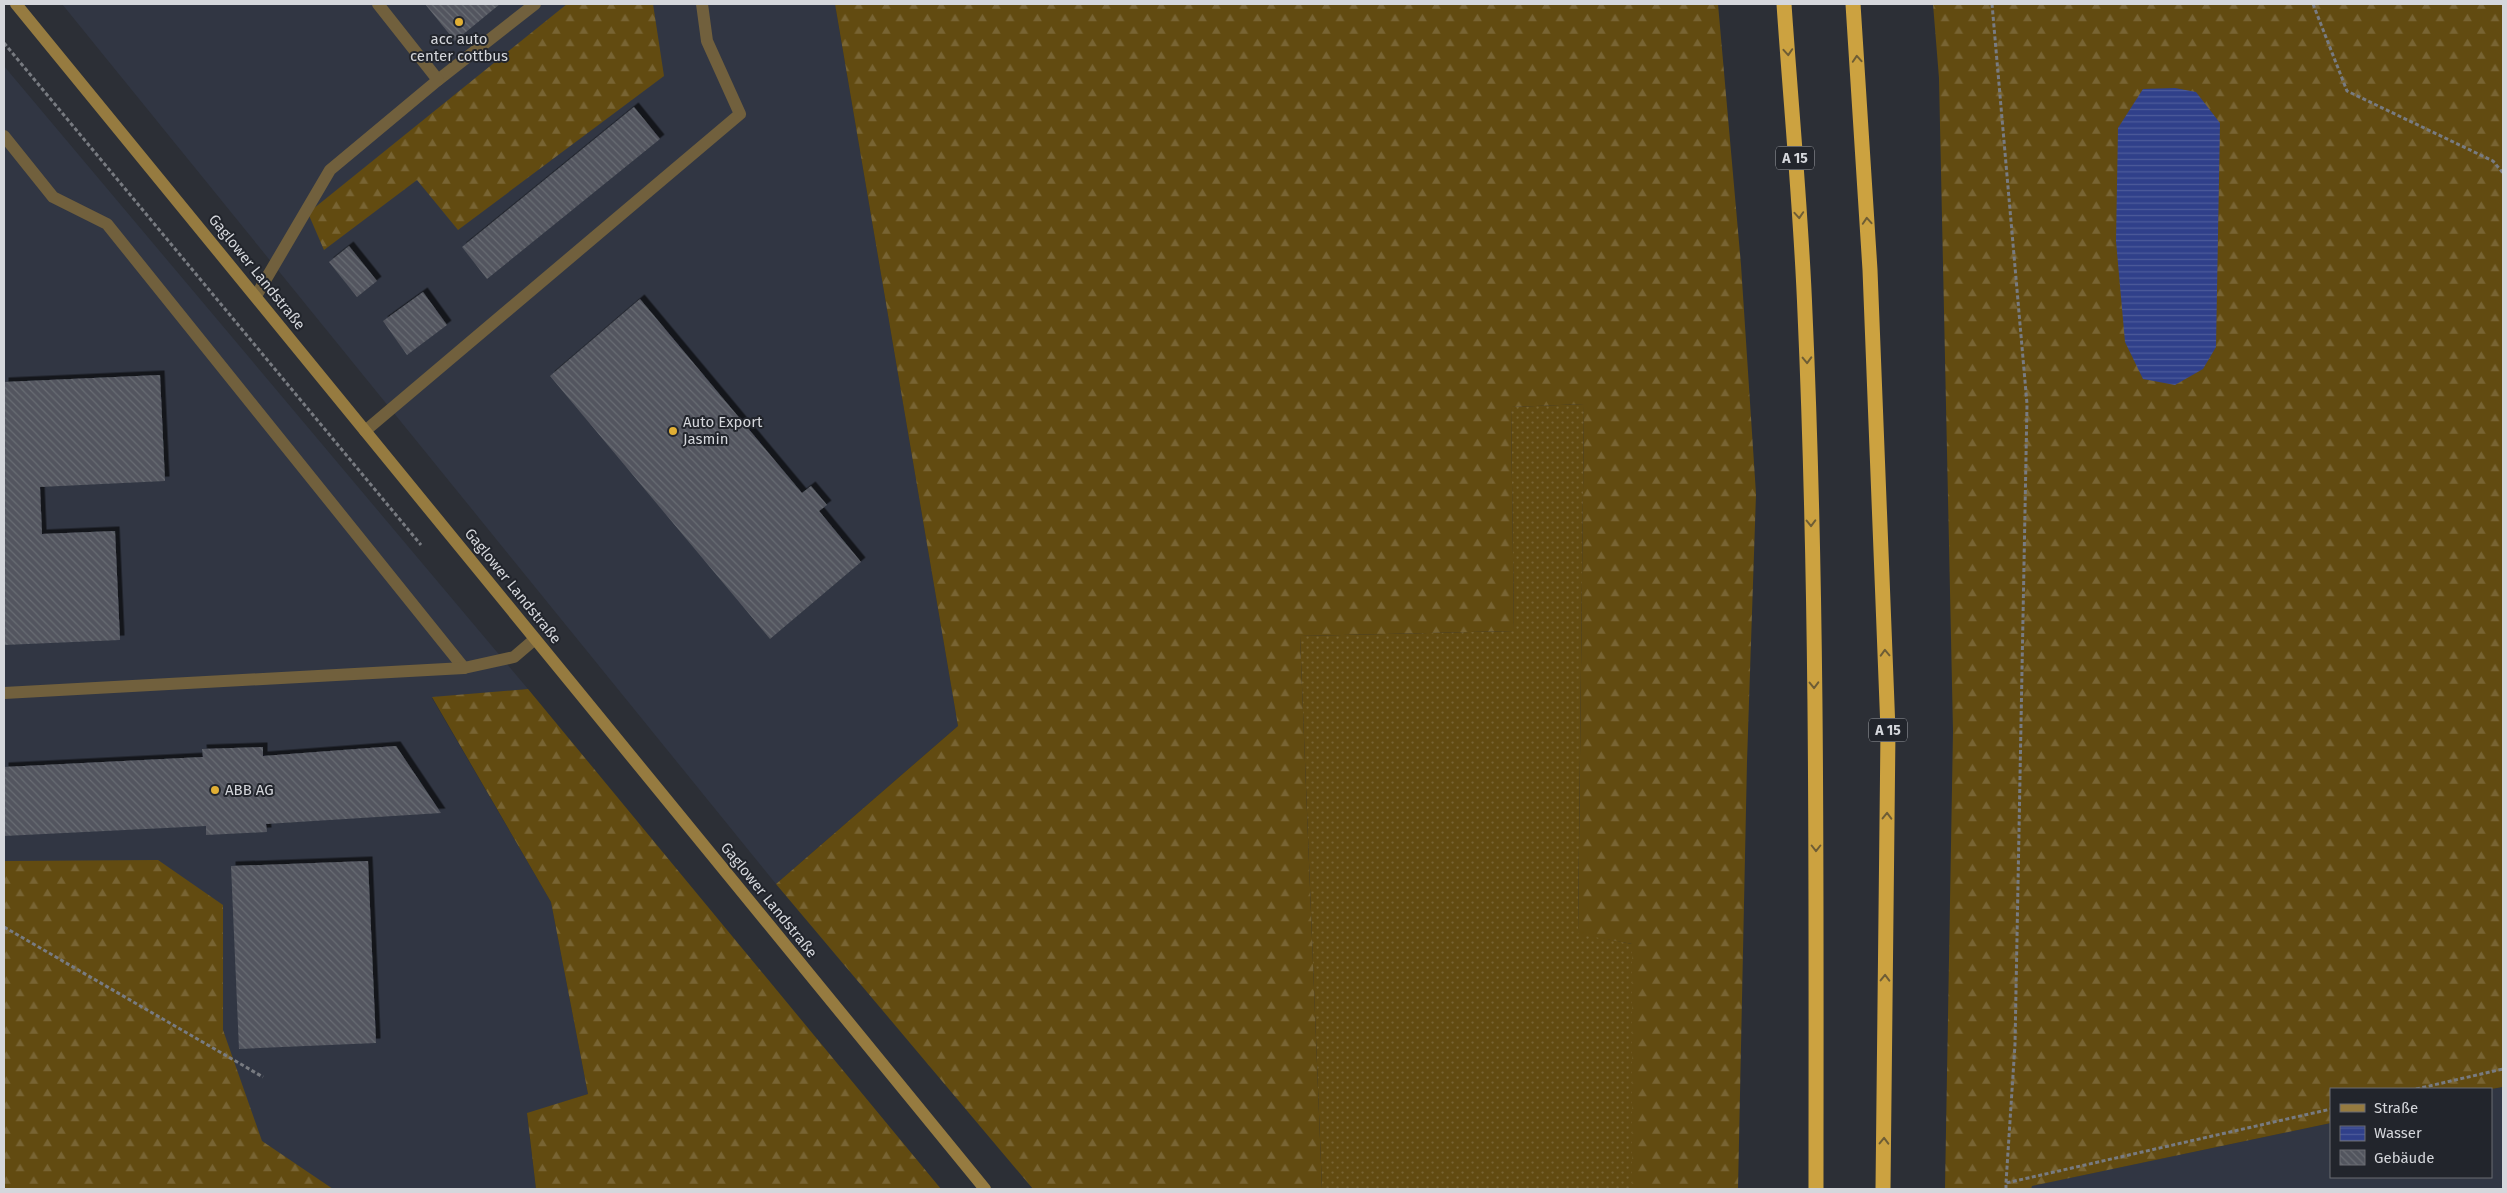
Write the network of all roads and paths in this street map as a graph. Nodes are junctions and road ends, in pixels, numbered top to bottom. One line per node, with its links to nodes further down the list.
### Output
1 (16, 4): 12 (main road, Gaglower Landstraße)
2 (378, 4): 9 (lane)
3 (535, 4): 9 (lane)
4 (702, 4): 13 (lane)
5 (1784, 4): 24 (highway, A 15, one-way to 24)
6 (1853, 4): 25 (highway, A 15, one-way to 6)
7 (1992, 4): 22 (path)
8 (2313, 4): 11 (path)
9 (438, 80): 12 (lane)
10 (4, 136): 15 (lane)
11 (2503, 173)
12 (256, 296): 13 (main road, Gaglower Landstraße)
13 (365, 431): 14 (main road, Gaglower Landstraße)
14 (535, 639): 15 (lane); 23 (main road, Gaglower Landstraße)
15 (464, 668): 16 (lane)
16 (4, 693)
17 (4, 927): 19 (path)
18 (2503, 1069): 20 (path)
19 (263, 1077)
20 (2420, 1088)
21 (2330, 1109): 22 (path)
22 (2006, 1183): 26 (path)
23 (984, 1189)
24 (1816, 1189)
25 (1883, 1189)
26 (2006, 1189)

